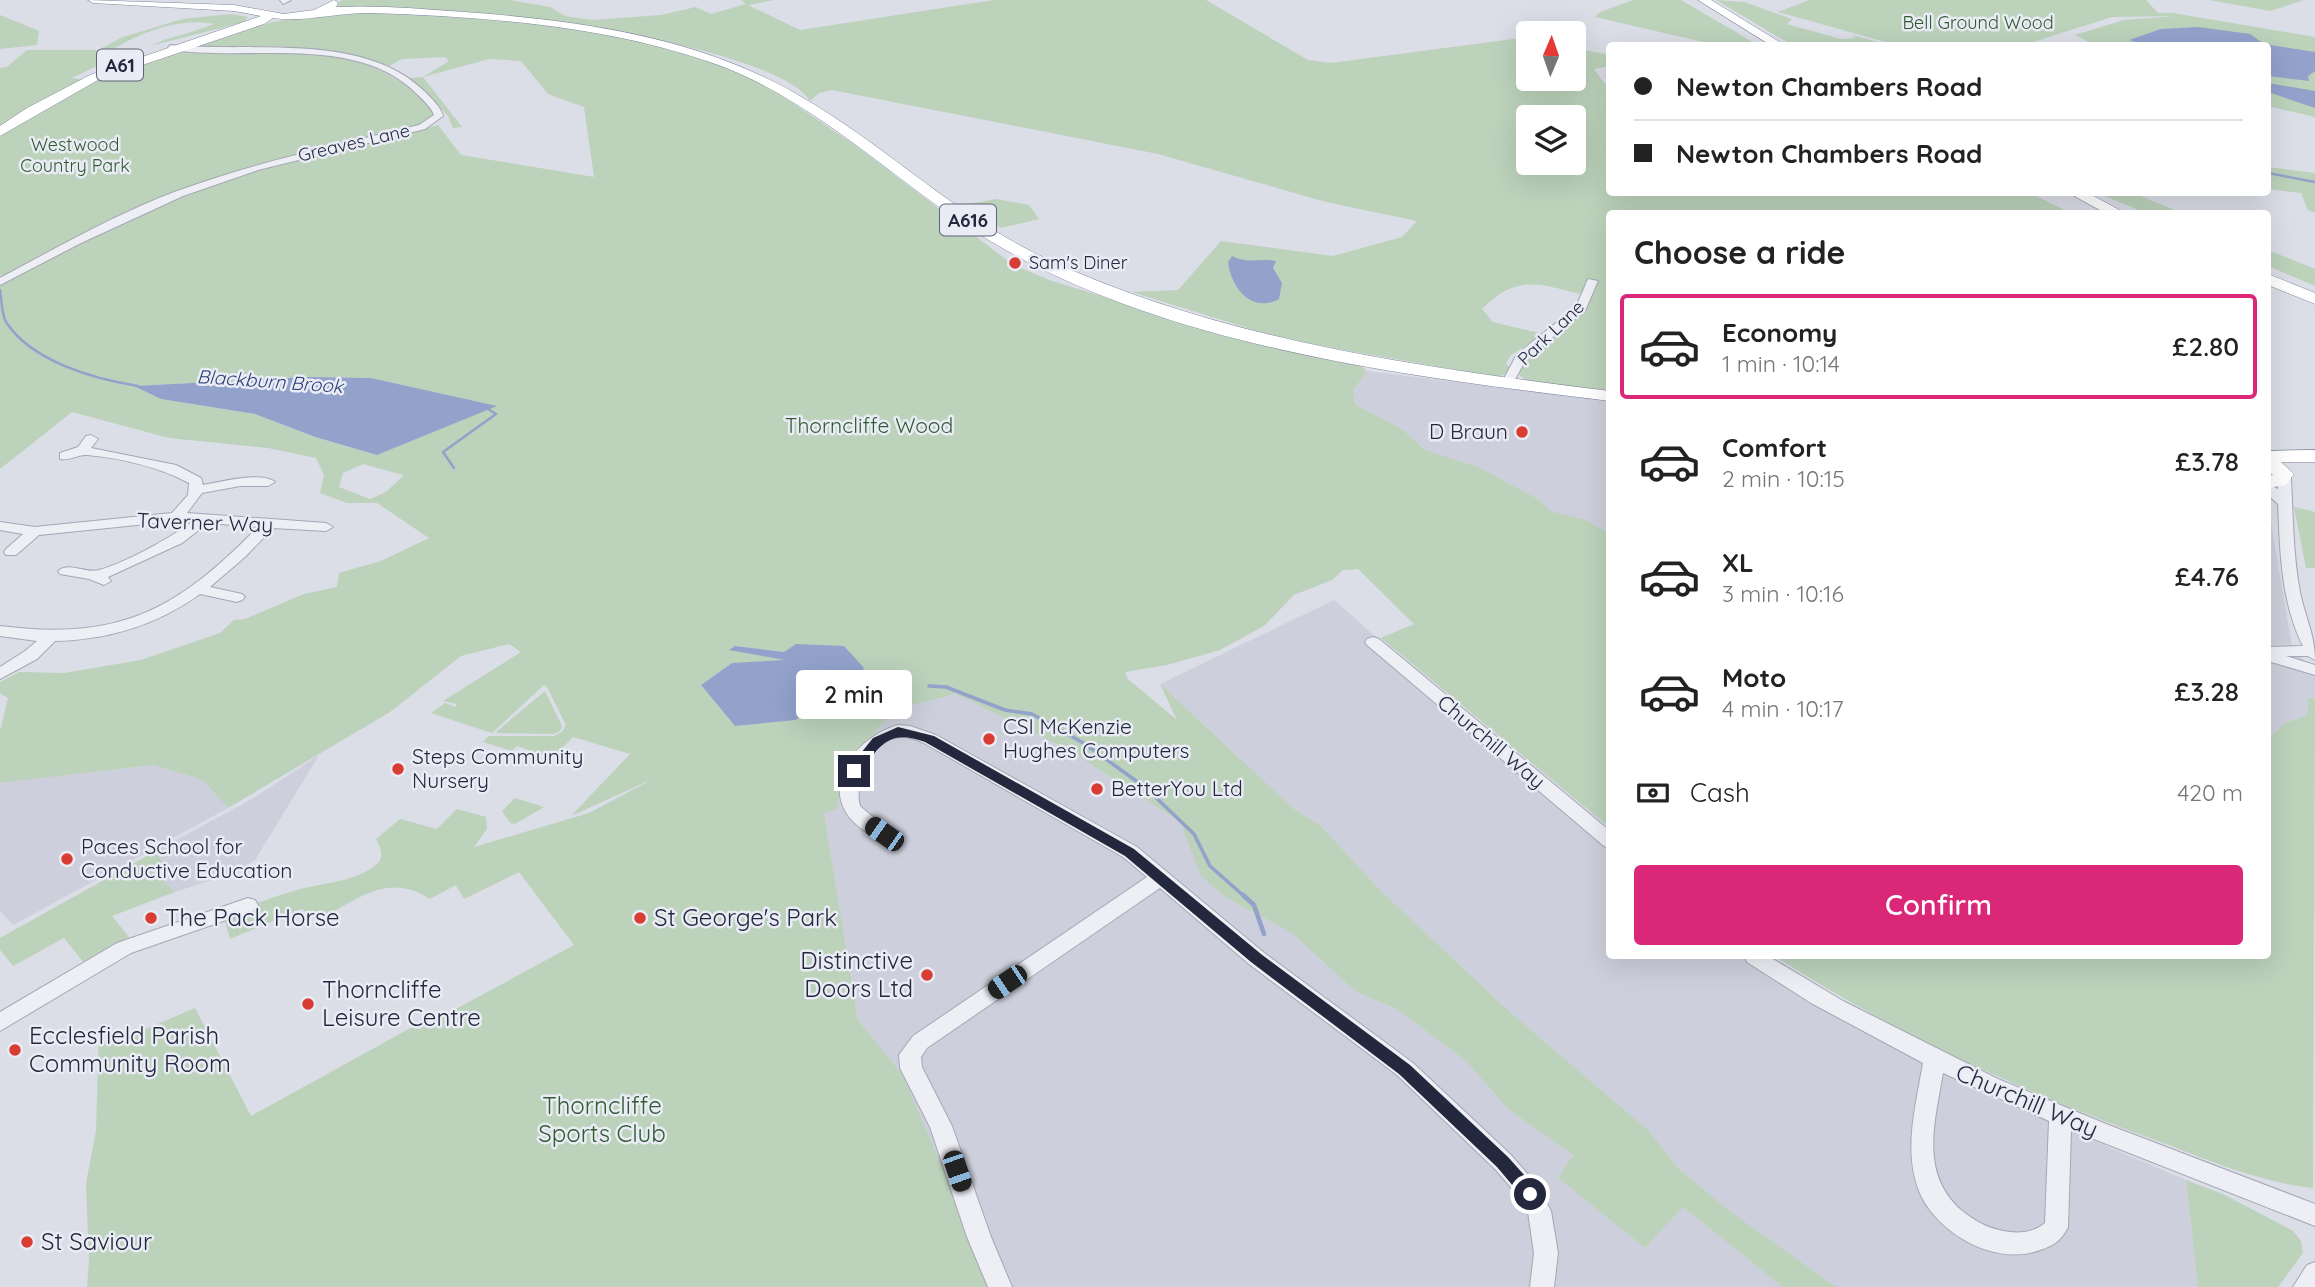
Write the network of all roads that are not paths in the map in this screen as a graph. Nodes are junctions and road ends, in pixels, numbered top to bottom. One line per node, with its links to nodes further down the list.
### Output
1 (93, 0): 4 (highway)
2 (1697, 1): 7 (highway); 8 (highway)
3 (330, 4): 5 (highway); 21 (highway, A616)
4 (279, 6): 5 (highway); 6 (highway, A61)
5 (302, 16): 6 (highway, A61)
6 (252, 24): 9 (highway, A61)
7 (1760, 42)
8 (1774, 42)
9 (170, 47): 10 (highway, A61); 16 (street, Greaves Lane)
10 (0, 132)
11 (2064, 196): 13 (highway)
12 (2082, 196): 14 (highway)
13 (2094, 210)
14 (2112, 210)
15 (2271, 280): 19 (highway)
16 (1, 281)
17 (1592, 281): 21 (street, Park Lane)
18 (2271, 289): 20 (highway)
19 (2315, 299)
20 (2315, 308)
21 (1507, 384): 22 (highway, A616)
22 (1606, 396)
23 (65, 456): 29 (street)
24 (2315, 456): 25 (highway)
25 (2271, 459)
26 (2315, 465): 27 (highway)
27 (2276, 480): 44 (street)
28 (268, 482): 29 (street)
29 (197, 490): 30 (street)
30 (176, 517): 31 (street, Taverner Way); 35 (street, Taverner Way)
31 (204, 520): 32 (street, Taverner Way); 37 (street)
32 (268, 525): 34 (street, Taverner Way); 38 (street)
33 (0, 526): 35 (street, Taverner Way)
34 (328, 529)
35 (36, 530): 36 (street)
36 (9, 555)
37 (65, 570)
38 (201, 590): 39 (street); 41 (street)
39 (238, 598)
40 (0, 631): 41 (street)
41 (49, 638): 47 (street)
42 (1373, 642): 49 (street, Churchill Way)
43 (2271, 650): 44 (street)
44 (2314, 653)
45 (2271, 657): 46 (street)
46 (2315, 670)
47 (0, 674)
48 (884, 834): 50 (street)
49 (1606, 838)
50 (1161, 877): 58 (street); 59 (street)
51 (248, 905): 53 (street)
52 (1759, 959): 54 (street, Churchill Way)
53 (0, 1023)
54 (1934, 1060): 55 (street, Churchill Way); 55 (street)
55 (2060, 1117): 56 (street, Churchill Way)
56 (2315, 1215)
57 (2315, 1273): 60 (street)
58 (1000, 1287)
59 (1542, 1287)
60 (2305, 1287)

